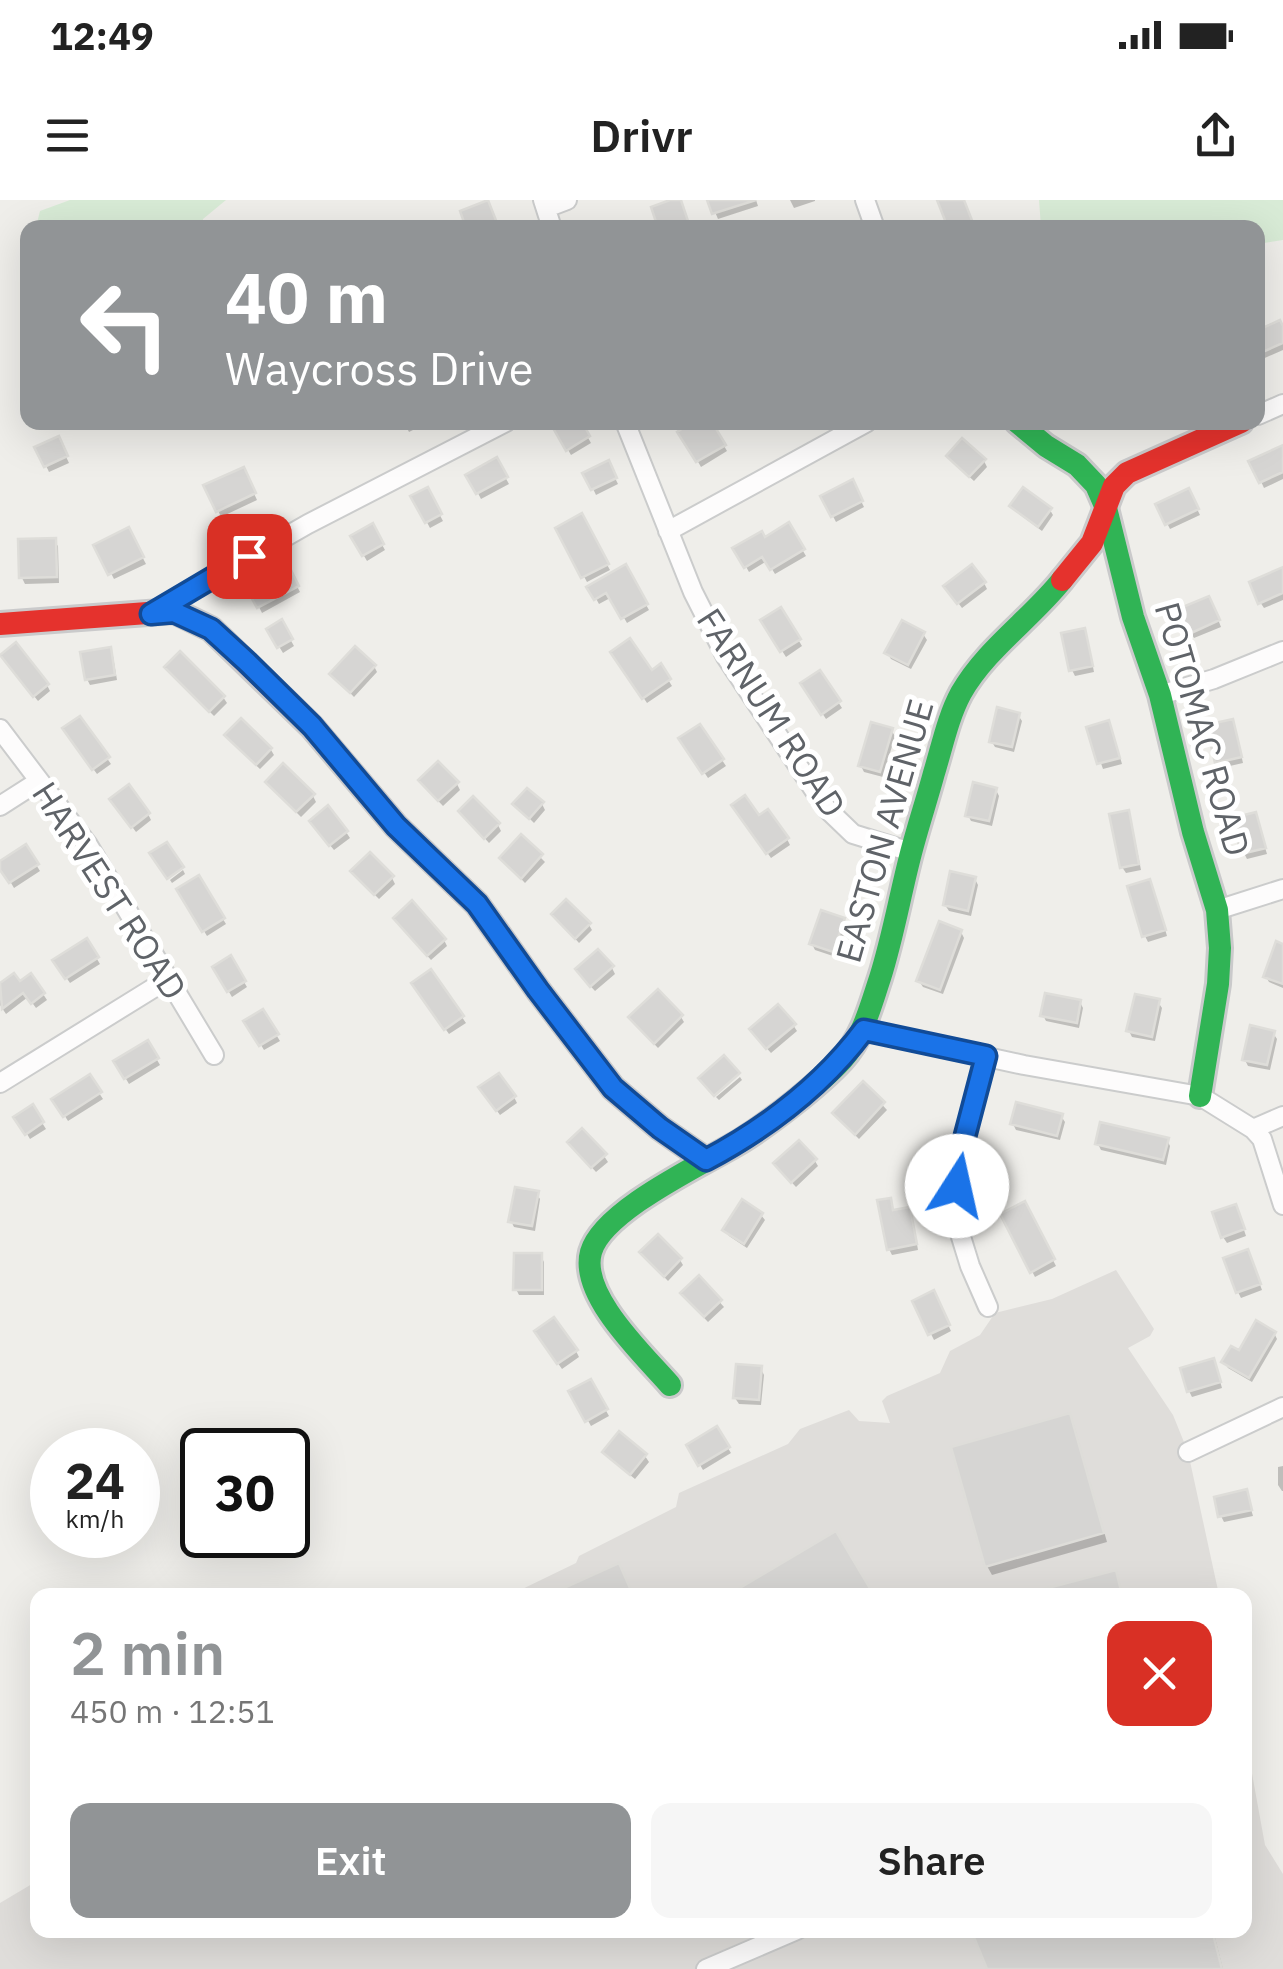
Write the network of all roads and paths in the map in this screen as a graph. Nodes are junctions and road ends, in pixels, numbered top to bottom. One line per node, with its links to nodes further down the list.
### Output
1 (566, 200): 2 (street)
2 (544, 204)
3 (490, 430): 10 (street)
4 (627, 430): 9 (street, FARNUM ROAD)
5 (852, 430): 9 (street)
6 (1026, 430): 8 (street, POTOMAC ROAD)
7 (1223, 430): 8 (street, EASTON AVENUE)
8 (1106, 508): 13 (street, POTOMAC ROAD); 17 (street, EASTON AVENUE)
9 (668, 530): 17 (street, FARNUM ROAD)
10 (151, 614): 11 (street); 28 (street)
11 (0, 624)
12 (1283, 651): 13 (street)
13 (1160, 695): 19 (street, POTOMAC ROAD)
14 (0, 729): 15 (street, HARVEST ROAD)
15 (39, 781): 16 (street); 20 (street, HARVEST ROAD)
16 (0, 806)
17 (911, 852): 21 (street, EASTON AVENUE)
18 (1283, 889): 19 (street)
19 (1217, 910): 25 (street, POTOMAC ROAD)
20 (168, 979): 22 (street, HARVEST ROAD); 24 (street)
21 (864, 1030): 23 (street); 28 (street)
22 (214, 1055)
23 (986, 1056): 25 (street); 30 (street)
24 (0, 1083)
25 (1200, 1096): 27 (street)
26 (1283, 1116): 27 (street)
27 (1253, 1129): 29 (street)
28 (706, 1160): 31 (street)
29 (1283, 1205)
30 (988, 1307)
31 (670, 1385)
32 (1283, 1407): 33 (street)
33 (1188, 1452)
34 (778, 1938): 35 (street)
35 (706, 1969)

